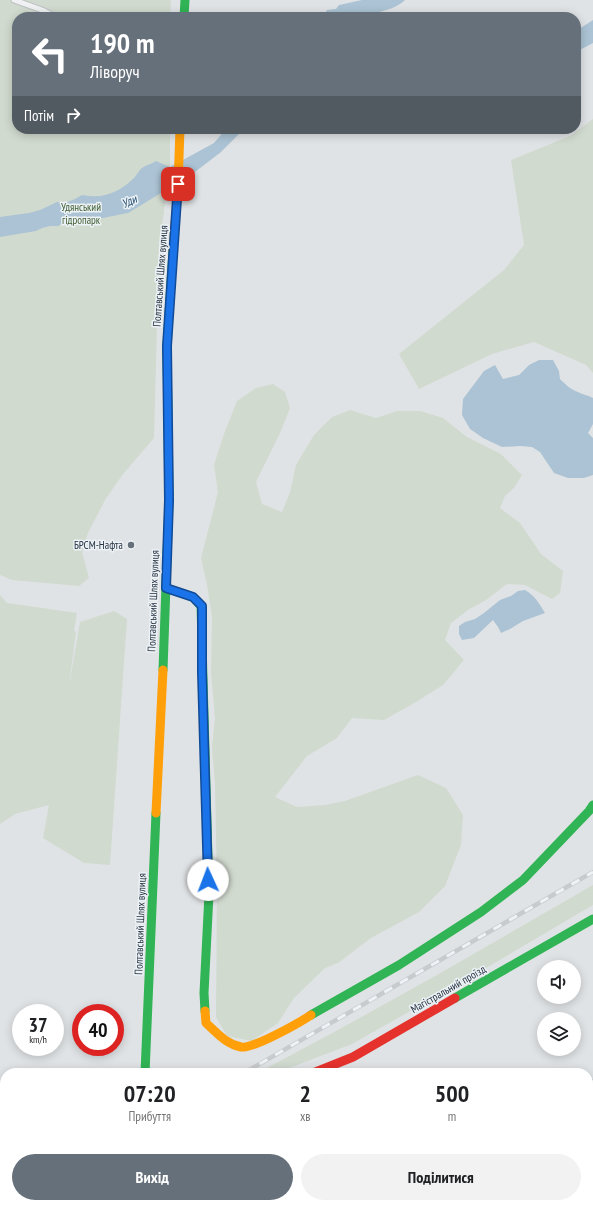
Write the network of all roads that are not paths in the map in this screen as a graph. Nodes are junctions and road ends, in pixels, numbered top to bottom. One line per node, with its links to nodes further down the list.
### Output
1 (14, 0): 3 (lane)
2 (185, 0): 4 (main road)
3 (46, 12)
4 (184, 12)
5 (180, 134): 6 (main road, Полтавський Шлях вулиця)
6 (166, 588): 7 (main road); 9 (main road, Полтавський Шлях вулиця)
7 (593, 804)
8 (593, 919): 10 (main road, Магістральний проїзд)
9 (145, 1068)
10 (326, 1068)

